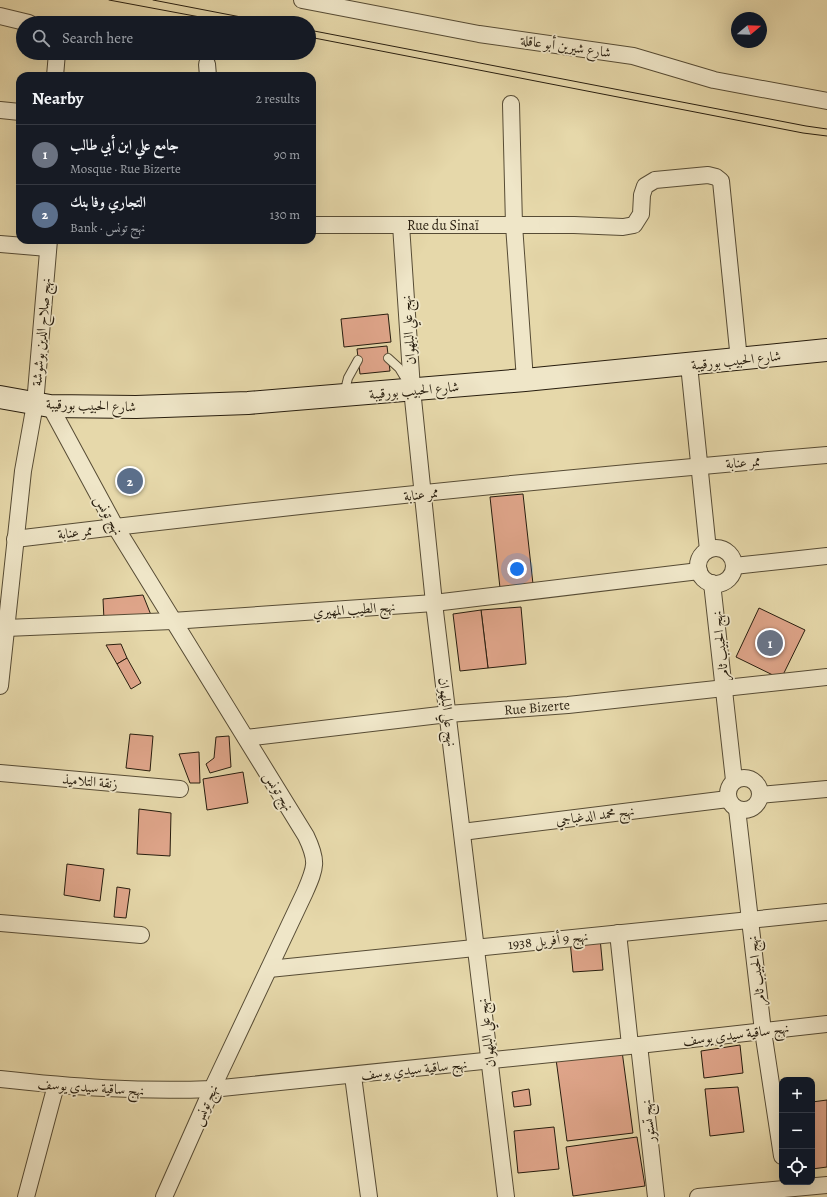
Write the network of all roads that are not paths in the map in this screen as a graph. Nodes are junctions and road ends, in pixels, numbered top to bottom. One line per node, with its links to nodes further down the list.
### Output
1 (302, 0): 6 (street, شارع شيرين أبو عاقلة)
2 (0, 16): 3 (street)
3 (16, 20)
4 (56, 60): 5 (street)
5 (55, 72)
6 (827, 101)
7 (511, 104): 12 (street)
8 (0, 110): 9 (street)
9 (16, 112)
10 (316, 225): 11 (street, Rue du Sinaï)
11 (401, 225): 12 (street, Rue du Sinaï); 21 (street, نهج علي البلهوان)
12 (514, 225): 18 (street, Rue du Sinaï); 20 (street)
13 (0, 244): 14 (street)
14 (48, 244): 24 (street, نهج صلاح الدين بوشوشة)
15 (827, 350): 18 (main road, شارع الحبيب بورقيبة)
16 (388, 358): 21 (lane)
17 (358, 360): 22 (lane)
18 (739, 360): 19 (main road, شارع الحبيب بورقيبة)
19 (689, 364): 20 (main road, شارع الحبيب بورقيبة); 26 (street)
20 (525, 380): 21 (main road, شارع الحبيب بورقيبة)
21 (412, 389): 22 (main road, شارع الحبيب بورقيبة); 27 (street, نهج علي البلهوان)
22 (343, 396): 24 (main road, شارع الحبيب بورقيبة)
23 (0, 398): 24 (main road, شارع الحبيب بورقيبة)
24 (43, 405): 28 (street, نهج تونس); 29 (street, نهج صلاح الدين بوشوشة)
25 (827, 455): 26 (street, ممر عنابة)
26 (698, 466): 27 (street, ممر عنابة); 30 (street)
27 (423, 494): 28 (street, ممر عنابة); 37 (street, نهج علي البلهوان)
28 (115, 526): 29 (street, ممر عنابة); 38 (street, نهج تونس)
29 (15, 539): 35 (street, نهج صلاح الدين بوشوشة)
30 (708, 550): 33 (street); 34 (street)
31 (0, 554): 35 (street)
32 (827, 556): 33 (street)
33 (734, 566): 36 (street)
34 (699, 571): 36 (street); 37 (street, نهج الطيب المهيري)
35 (12, 572): 39 (street, نهج صلاح الدين بوشوشة)
36 (712, 584): 42 (street, نهج الحبيب ثامر)
37 (434, 603): 38 (street, نهج الطيب المهيري); 43 (street, نهج علي البلهوان)
38 (172, 621): 39 (street, نهج الطيب المهيري); 44 (street, نهج تونس)
39 (6, 628): 41 (street, نهج صلاح الدين بوشوشة)
40 (827, 677): 42 (street, Rue Bizerte)
41 (0, 686)
42 (724, 687): 43 (street, Rue Bizerte); 46 (street, نهج الحبيب ثامر)
43 (448, 714): 44 (street, Rue Bizerte); 51 (street, نهج علي البلهوان)
44 (246, 738): 58 (street, نهج تونس)
45 (0, 773): 47 (street, زنقة التلاميذ)
46 (734, 780): 49 (street); 50 (street)
47 (180, 789)
48 (827, 789): 49 (street)
49 (760, 795): 50 (street)
50 (733, 804): 51 (street, نهج محمد الدغباجي); 53 (street, نهج الحبيب ثامر)
51 (462, 832): 57 (street, نهج علي البلهوان)
52 (827, 912): 53 (street, نهج 9 أفريل 1938)
53 (750, 920): 55 (street, نهج 9 أفريل 1938); 60 (street, نهج الحبيب ثامر)
54 (0, 923): 56 (street)
55 (618, 933): 57 (street, نهج 9 أفريل 1938); 61 (street, نهج تستور)
56 (141, 934)
57 (476, 948): 58 (street, نهج 9 أفريل 1938); 62 (street, نهج علي البلهوان)
58 (269, 968): 66 (street, نهج تونس)
59 (827, 1024): 60 (street, نهج ساقية سيدي يوسف)
60 (763, 1031): 61 (street, نهج ساقية سيدي يوسف); 67 (street, نهج الحبيب ثامر)
61 (635, 1045): 62 (street, نهج ساقية سيدي يوسف); 74 (street, نهج تستور)
62 (488, 1061): 63 (street, نهج ساقية سيدي يوسف); 73 (street, نهج علي البلهوان)
63 (353, 1076): 66 (street, نهج ساقية سيدي يوسف); 72 (street)
64 (0, 1079): 65 (street, نهج ساقية سيدي يوسف)
65 (56, 1085): 66 (street, نهج ساقية سيدي يوسف); 70 (street)
66 (212, 1089): 71 (street, نهج تونس)
67 (781, 1149)
68 (827, 1184): 69 (street)
69 (786, 1186): 75 (street)
70 (26, 1197)
71 (164, 1197)
72 (369, 1197)
73 (506, 1197)
74 (656, 1197)
75 (698, 1197)

